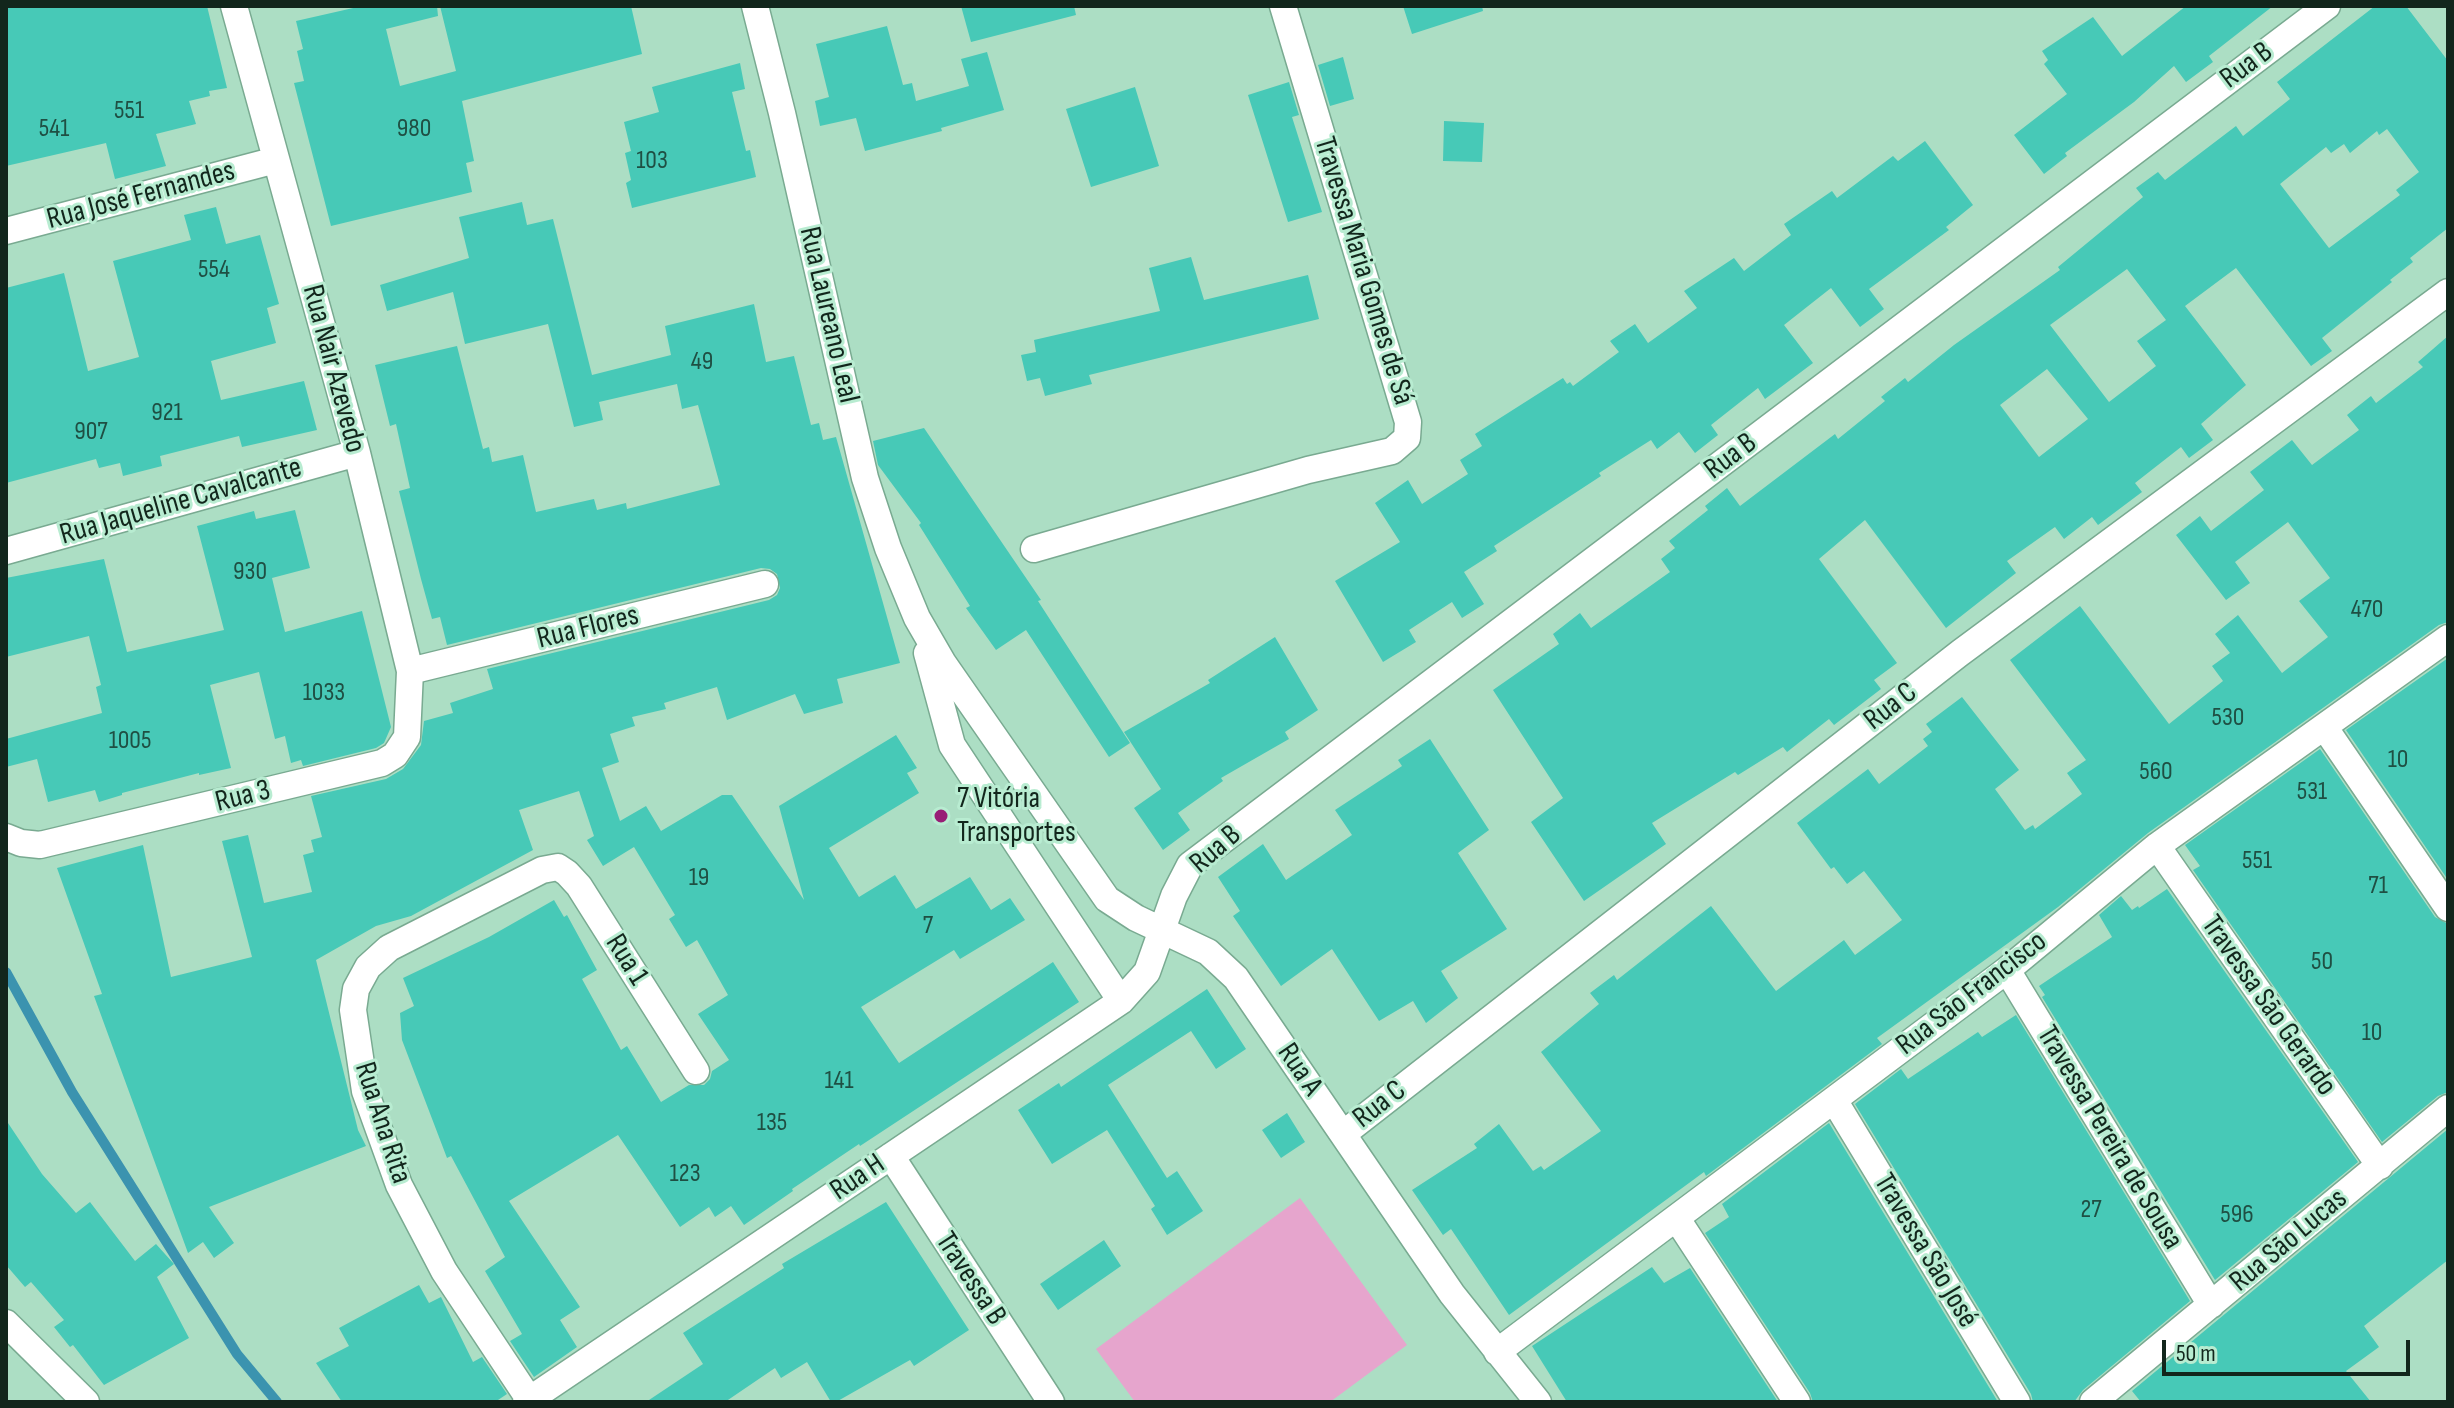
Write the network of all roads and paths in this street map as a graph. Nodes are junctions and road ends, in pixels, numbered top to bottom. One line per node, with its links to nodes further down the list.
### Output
1 (234, 6): 5 (street, Rua Nair Azevedo)
2 (755, 6): 12 (street, Rua Laureano Leal)
3 (1283, 6): 9 (street, Travessa Maria Gomes de Sá)
4 (2327, 6): 21 (street, Rua B)
5 (276, 160): 6 (street, Rua José Fernandes); 8 (street, Rua Nair Azevedo)
6 (6, 231)
7 (2448, 292): 27 (street, Rua C)
8 (357, 453): 10 (street, Rua Jaqueline Cavalcante); 14 (street, Rua Nair Azevedo)
9 (1034, 549)
10 (6, 551)
11 (765, 584): 14 (street, Rua Flores)
12 (917, 618): 21 (street, Rua Laureano Leal); 23 (street, Rua Laureano Leal)
13 (2448, 638): 15 (street, Rua São Francisco)
14 (410, 671): 16 (street, Rua Nair Azevedo)
15 (2325, 728): 18 (street, Rua São Francisco); 20 (street)
16 (407, 737): 17 (street, Rua 3)
17 (6, 837)
18 (2157, 846): 22 (street, Rua São Francisco); 29 (street, Travessa São Gerardo)
19 (542, 870): 24 (street, Rua 1); 34 (street, Rua Ana Rita)
20 (2448, 908)
21 (1162, 930): 23 (street, Rua H); 27 (street, Rua A)
22 (2007, 970): 25 (street, Rua São Francisco); 31 (street, Travessa Pereira de Sousa)
23 (1121, 1001): 28 (street, Rua H)
24 (696, 1071)
25 (1834, 1100): 30 (street, Rua São Francisco); 39 (street, Travessa São José)
26 (2448, 1108): 29 (street, Rua São Lucas)
27 (1343, 1134): 33 (street, Rua A)
28 (891, 1156): 34 (street, Rua H); 36 (street, Travessa B)
29 (2380, 1166): 31 (street, Rua São Lucas)
30 (1677, 1219): 33 (street, Rua São Francisco); 38 (street)
31 (2211, 1305): 40 (street, Rua São Lucas)
32 (6, 1323): 35 (street)
33 (1497, 1352): 37 (street, Rua A)
34 (529, 1401)
35 (86, 1402)
36 (1051, 1402)
37 (1538, 1402)
38 (1797, 1402)
39 (2017, 1402)
40 (2093, 1402)

